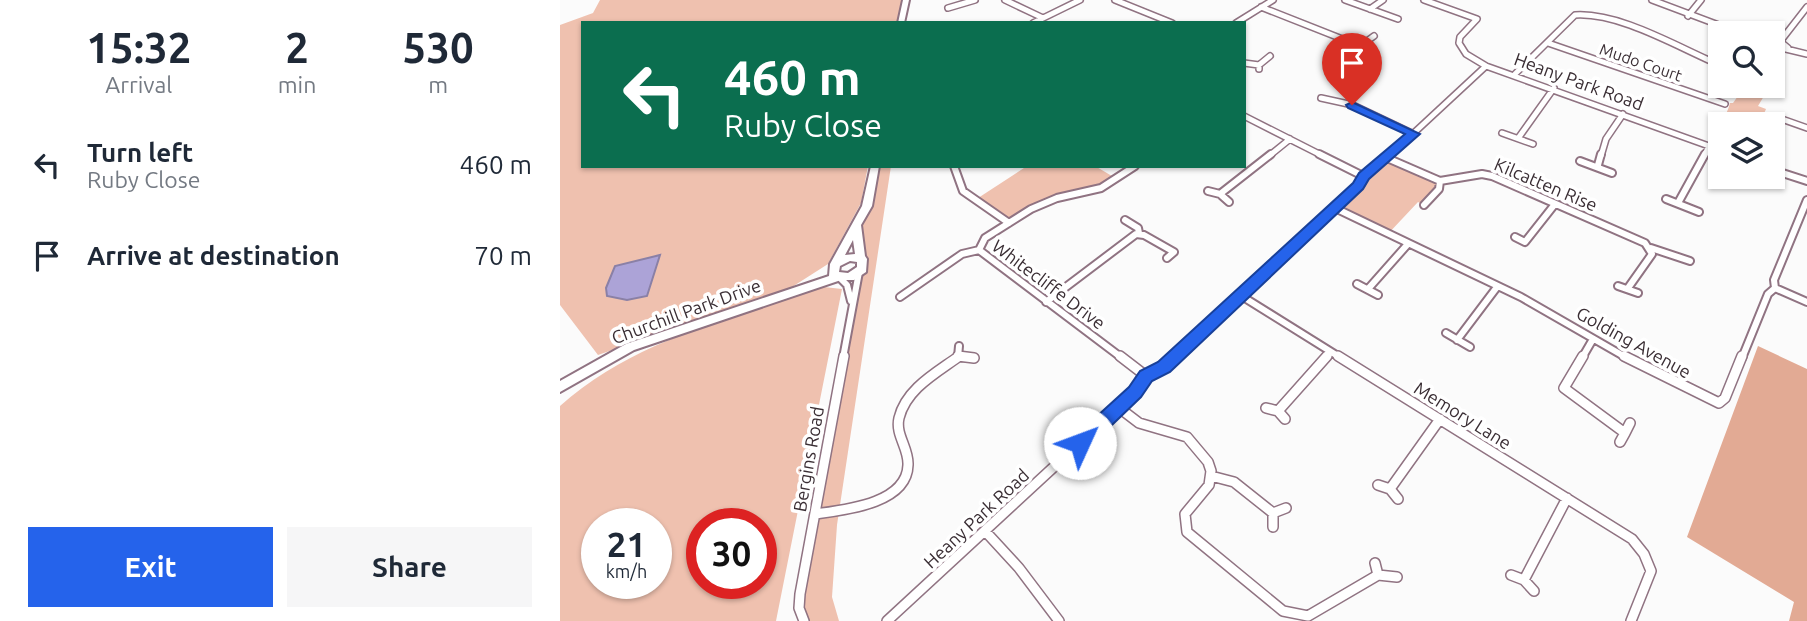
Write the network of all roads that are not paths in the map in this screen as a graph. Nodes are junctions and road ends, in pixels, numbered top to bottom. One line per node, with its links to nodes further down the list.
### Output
1 (906, 0): 20 (main road)
2 (975, 0): 13 (street)
3 (1005, 0): 18 (street)
4 (1080, 0): 18 (street)
5 (1115, 0): 22 (street)
6 (1273, 0): 12 (street)
7 (1345, 0): 15 (street)
8 (1383, 0): 15 (street)
9 (1424, 0): 36 (street)
10 (1652, 0): 17 (street)
11 (1701, 0): 17 (street)
12 (1261, 7): 23 (street); 29 (street)
13 (948, 8)
14 (1807, 8): 16 (street)
15 (1370, 9): 19 (street)
16 (1804, 15): 26 (street)
17 (1688, 16): 24 (street)
18 (1043, 18): 21 (street)
19 (1398, 19)
20 (901, 21)
21 (1037, 21)
22 (1167, 21)
23 (1239, 21)
24 (1708, 23)
25 (1374, 36): 29 (street)
26 (1788, 36): 27 (street); 30 (street)
27 (1785, 38)
28 (1548, 43): 34 (street); 37 (street); 40 (street, Mudo Court)
29 (1360, 46): 33 (street)
30 (1787, 47): 31 (street)
31 (1807, 53)
32 (1270, 56): 35 (street)
33 (1345, 57)
34 (1708, 60)
35 (1246, 64)
36 (1486, 66): 37 (street, Heany Park Road); 46 (street, Heany Park Road)
37 (1515, 74): 38 (street, Heany Park Road)
38 (1554, 88): 41 (street, Heany Park Road); 47 (street)
39 (1325, 95): 46 (street)
40 (1725, 104)
41 (1623, 114): 50 (street, Heany Park Road); 54 (street)
42 (1246, 117): 48 (street)
43 (1785, 120): 44 (street)
44 (1807, 128)
45 (1502, 133): 47 (street)
46 (1414, 134): 52 (street, Heany Park Road)
47 (1519, 137): 49 (street)
48 (1290, 139): 60 (street); 64 (street)
49 (1532, 144)
50 (1708, 146)
51 (1708, 148): 69 (street)
52 (1387, 158): 60 (street, Heany Park Road); 61 (street)
53 (1580, 161): 54 (street)
54 (1598, 166): 58 (street)
55 (875, 168): 75 (main road)
56 (955, 168): 74 (street)
57 (1132, 168): 74 (street, Whitecliffe Drive)
58 (1612, 173)
59 (1785, 174): 62 (street)
60 (1363, 176): 71 (street, Heany Park Road)
61 (1440, 181): 68 (street, Kilcatten Rise); 70 (street)
62 (1807, 181)
63 (1208, 191): 64 (street)
64 (1220, 194): 67 (street)
65 (1666, 199): 69 (street)
66 (1807, 200): 76 (street, Golding Avenue)
67 (1229, 202)
68 (1555, 204): 80 (street); 84 (street, Kilcatten Rise)
69 (1678, 204): 72 (street)
70 (1424, 205)
71 (1335, 208): 81 (street, Golding Avenue); 97 (street, Heany Park Road)
72 (1699, 212)
73 (1125, 220): 78 (street)
74 (1009, 223): 85 (street, Whitecliffe Drive)
75 (857, 226): 86 (main road); 88 (main road)
76 (1797, 227): 77 (street); 94 (street, Golding Avenue)
77 (1807, 231)
78 (1139, 233): 83 (street); 101 (street)
79 (1514, 237): 80 (street)
80 (1525, 242): 82 (street)
81 (1406, 245): 92 (street, Golding Avenue); 95 (street)
82 (1533, 246)
83 (1180, 247)
84 (1651, 248): 87 (street, Kilcatten Rise); 93 (street)
85 (979, 250): 99 (street); 101 (street, Whitecliffe Drive)
86 (860, 258): 88 (main road); 89 (main road)
87 (1690, 261)
88 (837, 271): 89 (main road); 100 (street); 112 (main road, Churchill Park Drive)
89 (859, 272): 100 (street, Bergins Road)
90 (1357, 284): 95 (street)
91 (1618, 286): 93 (street)
92 (1497, 287): 104 (street, Golding Avenue); 105 (street)
93 (1628, 288): 96 (street)
94 (1775, 288): 102 (street); 104 (street, Golding Avenue)
95 (1368, 289): 98 (street)
96 (1638, 293)
97 (1241, 295): 108 (street, Memory Lane); 111 (street, Heany Park Road)
98 (1378, 295)
99 (900, 297)
100 (851, 302): 128 (street, Bergins Road)
101 (1046, 302): 111 (street, Whitecliffe Drive)
102 (1807, 302)
103 (1446, 333): 105 (street)
104 (1593, 339): 119 (street)
105 (1457, 340): 107 (street)
106 (959, 346): 109 (street)
107 (1470, 346)
108 (1330, 353): 115 (street); 117 (street, Memory Lane)
109 (958, 357): 110 (street); 128 (street)
110 (974, 358)
111 (1146, 376): 113 (street, Heany Park Road)
112 (560, 387)
113 (1118, 408): 121 (street); 130 (street, Heany Park Road)
114 (1266, 408): 115 (street)
115 (1278, 411): 116 (street)
116 (1284, 419)
117 (1440, 419): 123 (street); 124 (street, Memory Lane)
118 (1630, 423): 119 (street)
119 (1625, 433): 120 (street)
120 (1620, 442)
121 (1212, 476): 127 (street); 132 (street)
122 (1378, 485): 123 (street)
123 (1390, 489): 125 (street)
124 (1567, 498): 135 (street); 140 (street, Memory Lane)
125 (1398, 499)
126 (1286, 508): 127 (street)
127 (1273, 513): 129 (street)
128 (815, 514): 137 (street, Bergins Road)
129 (1273, 527)
130 (985, 531): 138 (street, Heany Park Road); 139 (street)
131 (1375, 562): 132 (street)
132 (1378, 575): 134 (street)
133 (1511, 575): 135 (street)
134 (1397, 577)
135 (1524, 580): 136 (street)
136 (1535, 591)
137 (804, 621)
138 (887, 621)
139 (1059, 621)
140 (1631, 621)

